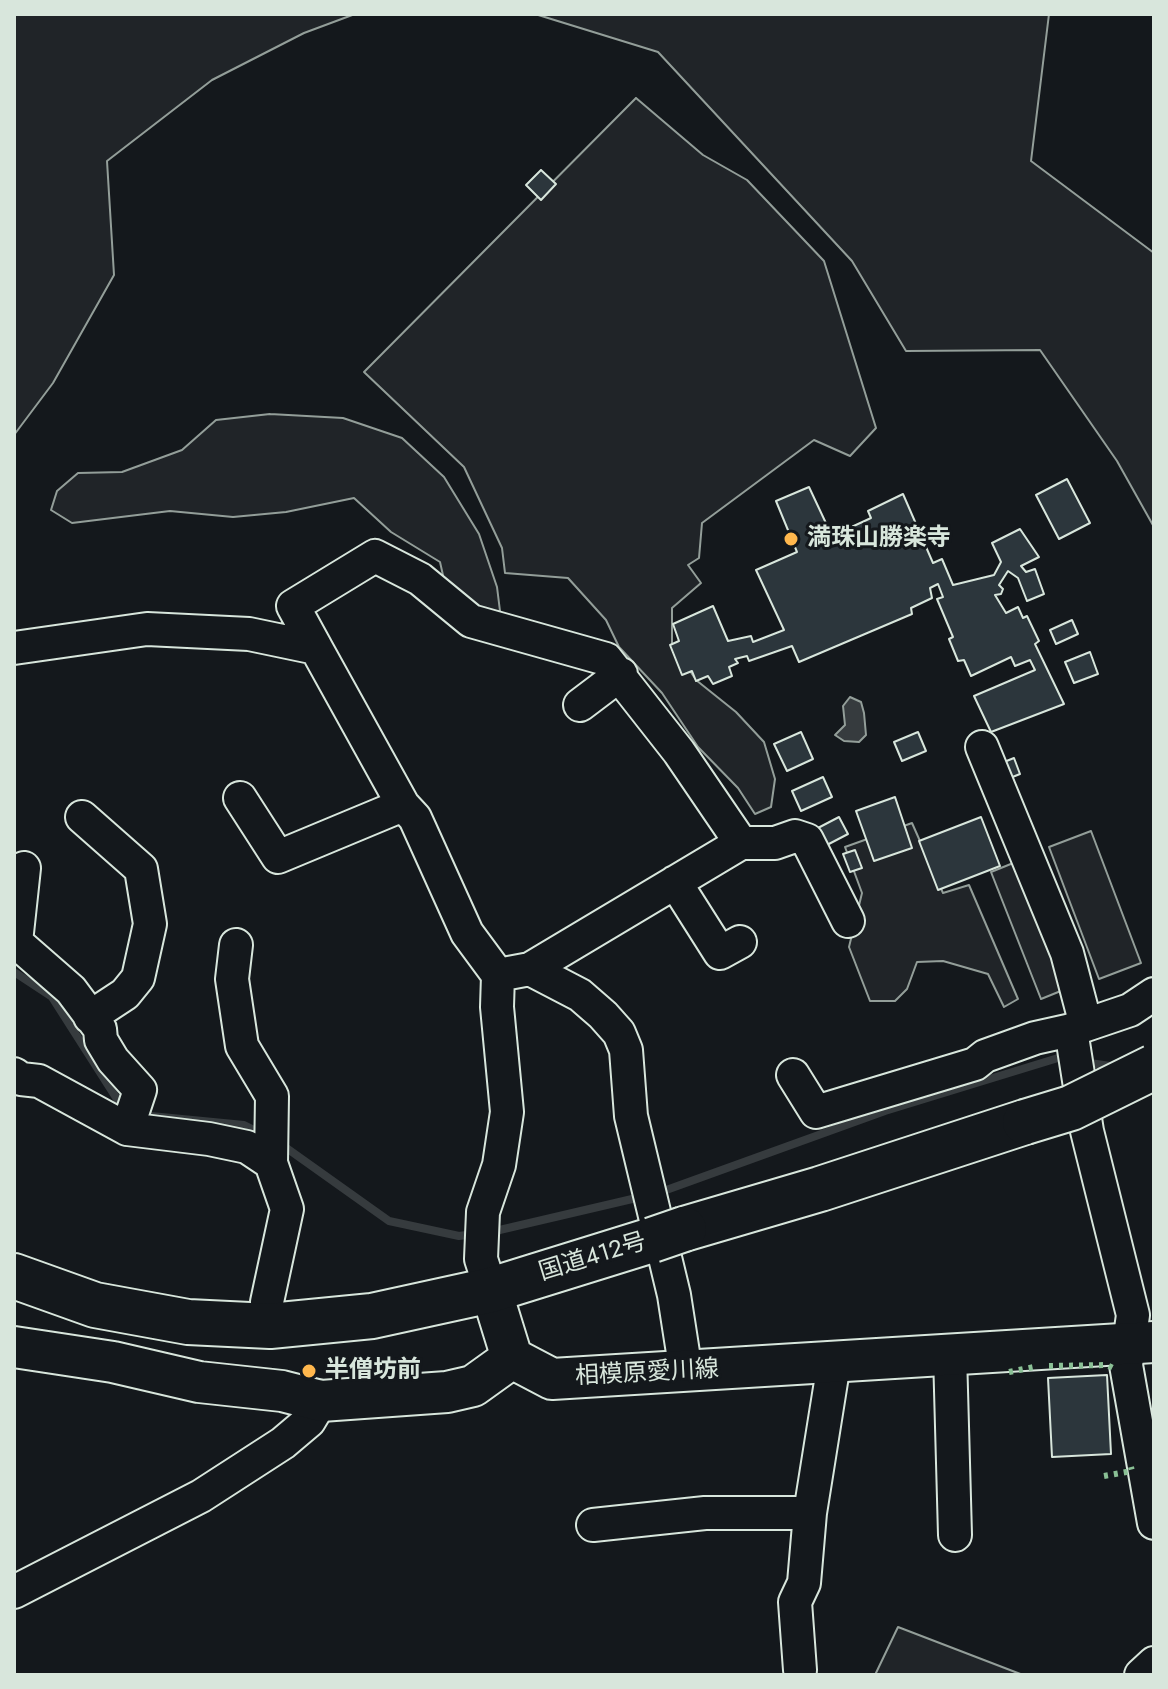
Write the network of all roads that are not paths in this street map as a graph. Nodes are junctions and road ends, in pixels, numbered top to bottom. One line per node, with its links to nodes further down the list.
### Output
1 (14, 648): 2 (street)
2 (316, 648): 3 (street); 7 (street)
3 (621, 674): 4 (street); 9 (street)
4 (580, 705)
5 (982, 747): 19 (street)
6 (240, 798): 7 (street)
7 (403, 805): 16 (street)
8 (82, 817): 18 (street)
9 (741, 843): 10 (street); 12 (street)
10 (675, 882): 13 (street); 15 (street)
11 (20, 886): 18 (street)
12 (848, 921)
13 (740, 942)
14 (241, 962): 24 (street)
15 (530, 969): 16 (street); 25 (street)
16 (498, 975): 26 (street)
17 (1154, 994): 19 (street)
18 (90, 1017): 23 (street)
19 (1078, 1041): 22 (street); 29 (street)
20 (1154, 1067): 25 (highway, 国道412号, bridge)
21 (14, 1074): 23 (street)
22 (800, 1086)
23 (128, 1128): 24 (street)
24 (271, 1160): 28 (street)
25 (658, 1214): 26 (highway, 国道412号); 34 (street)
26 (486, 1271): 28 (highway, 国道412号); 32 (main road)
27 (14, 1276): 28 (highway, 国道412号)
28 (270, 1326)
29 (1141, 1342): 31 (main road, 相模原愛川線); 37 (street)
30 (14, 1347): 35 (main road)
31 (950, 1354): 33 (main road, 相模原愛川線); 39 (street)
32 (512, 1358): 34 (main road, 相模原愛川線); 35 (main road)
33 (834, 1363): 34 (main road, 相模原愛川線); 36 (street)
34 (686, 1372)
35 (321, 1401): 40 (street)
36 (810, 1513): 38 (street); 42 (street)
37 (1154, 1523)
38 (593, 1525)
39 (955, 1535)
40 (14, 1592)
41 (1154, 1663): 43 (street)
42 (800, 1670)
43 (1141, 1675)

